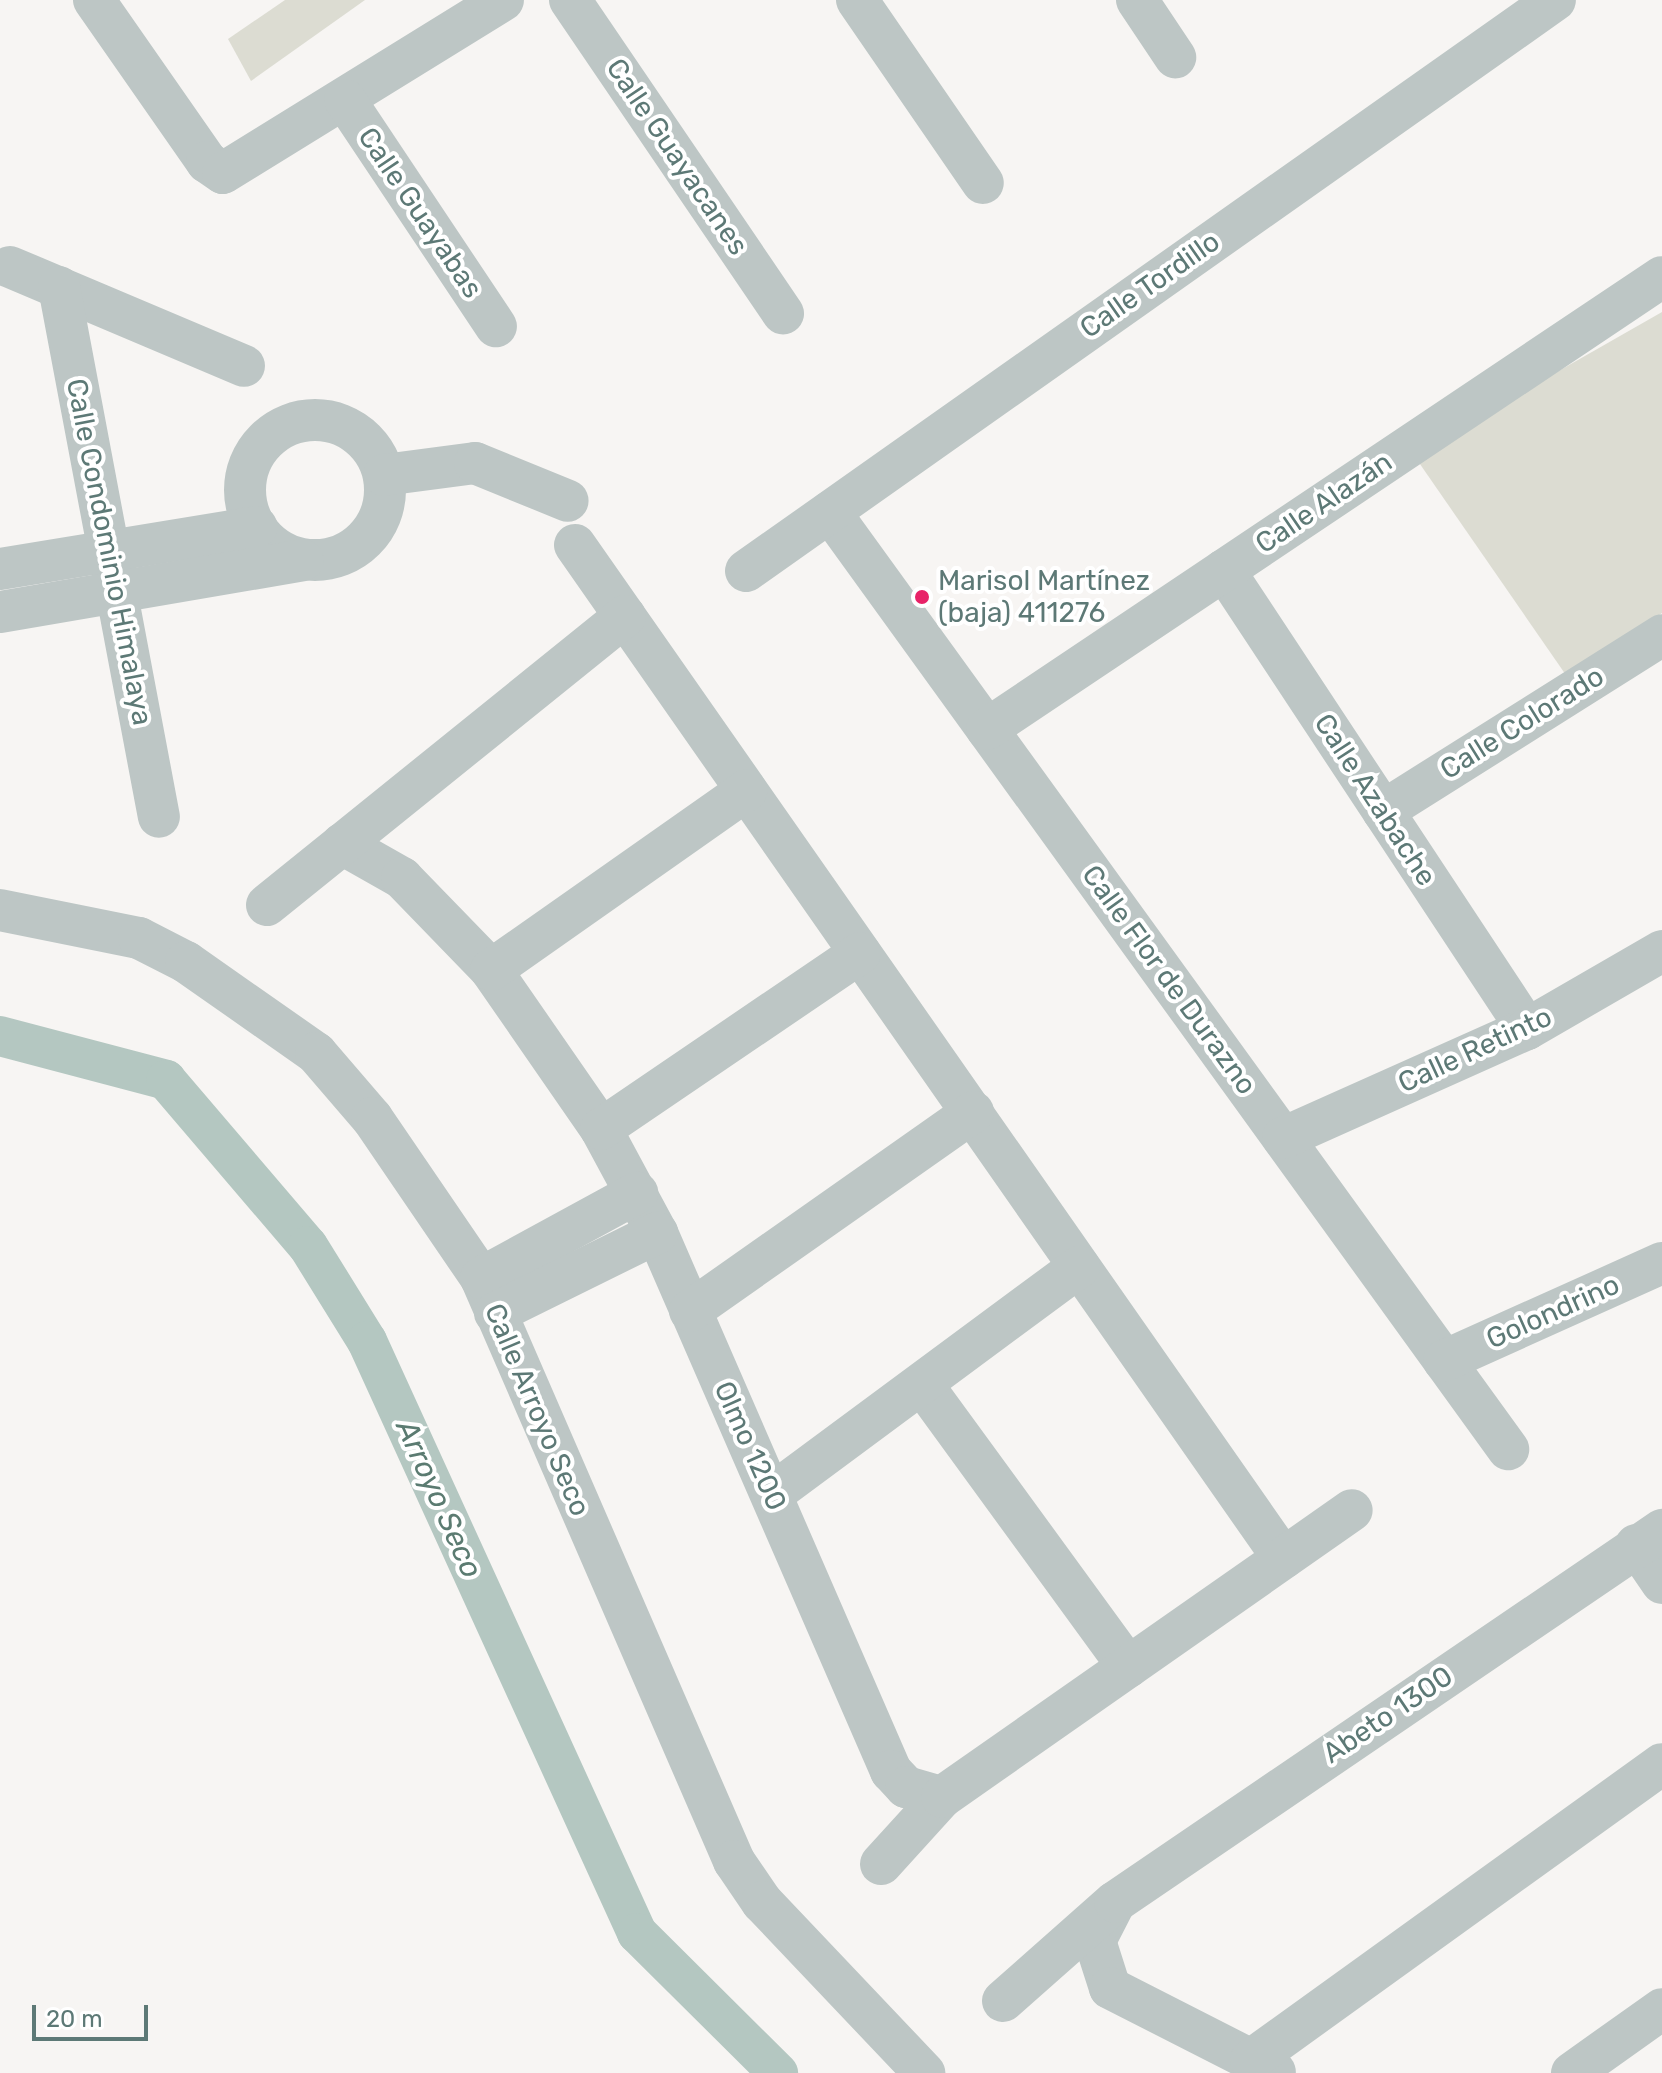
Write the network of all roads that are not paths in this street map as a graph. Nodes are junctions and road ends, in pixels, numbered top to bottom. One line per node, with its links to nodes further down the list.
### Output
1 (94, 0): 8 (street)
2 (503, 0): 8 (street)
3 (570, 0): 13 (street, Calle Guayacanes)
4 (857, 0): 9 (street)
5 (1137, 0): 7 (street)
6 (1555, 0): 18 (street, Calle Tordillo)
7 (1175, 57)
8 (345, 100): 14 (street, Calle Guayabas)
9 (983, 183)
10 (10, 267): 12 (street)
11 (1662, 277): 24 (street, Calle Alazán)
12 (59, 287): 15 (street); 21 (street, Calle Condominio Himalaya)
13 (783, 313)
14 (496, 326)
15 (244, 366)
16 (384, 475): 17 (street); 19 (street); 22 (street)
17 (568, 501)
18 (830, 512): 25 (street, Calle Tordillo); 30 (street, Calle Flor de Durazno)
19 (257, 527): 21 (street); 22 (street)
20 (575, 545): 28 (street)
21 (109, 551): 23 (street); 26 (street, Calle Condominio Himalaya)
22 (303, 560): 26 (street)
23 (0, 569)
24 (1224, 570): 30 (street, Calle Alazán); 32 (street, Calle Azabache)
25 (746, 571)
26 (117, 592): 27 (street); 33 (street, Calle Condominio Himalaya)
27 (0, 612)
28 (625, 616): 31 (street); 34 (street)
29 (1662, 635): 32 (street, Calle Colorado)
30 (987, 729): 43 (street, Calle Flor de Durazno)
31 (746, 791): 38 (street); 39 (street)
32 (1383, 811): 40 (street, Calle Azabache)
33 (159, 817)
34 (342, 844): 35 (street); 39 (street)
35 (267, 905)
36 (0, 910): 48 (street, Calle Arroyo Seco)
37 (1662, 951): 40 (street, Calle Retinto)
38 (860, 953): 41 (street); 42 (street)
39 (491, 970): 42 (street)
40 (1527, 1029): 43 (street, Calle Retinto)
41 (973, 1112): 47 (street); 49 (street)
42 (601, 1129): 44 (street)
43 (1283, 1138): 50 (street, Calle Flor de Durazno)
44 (637, 1193): 45 (street, Olmo 1200); 48 (street)
45 (657, 1233): 48 (street); 49 (street, Olmo 1200)
46 (1662, 1263): 50 (street, Golondrino)
47 (1079, 1267): 51 (street); 56 (street)
48 (488, 1295): 66 (street, Calle Arroyo Seco)
49 (690, 1311): 53 (street, Olmo 1200)
50 (1444, 1361): 52 (street, Calle Flor de Durazno)
51 (922, 1384): 53 (street); 58 (street)
52 (1508, 1449)
53 (772, 1494): 60 (street, Olmo 1200)
54 (1352, 1510): 56 (street)
55 (1649, 1538): 57 (street); 62 (street, Abeto 1300)
56 (1283, 1558): 58 (street)
57 (1662, 1583)
58 (1128, 1667): 60 (street)
59 (1662, 1764): 65 (street)
60 (942, 1797): 61 (street)
61 (881, 1864)
62 (1115, 1902): 63 (street, Abeto 1300); 65 (street, Abeto 1300)
63 (1003, 2001)
64 (1662, 2009): 67 (street)
65 (1264, 2066)
66 (924, 2073)
67 (1572, 2073)

